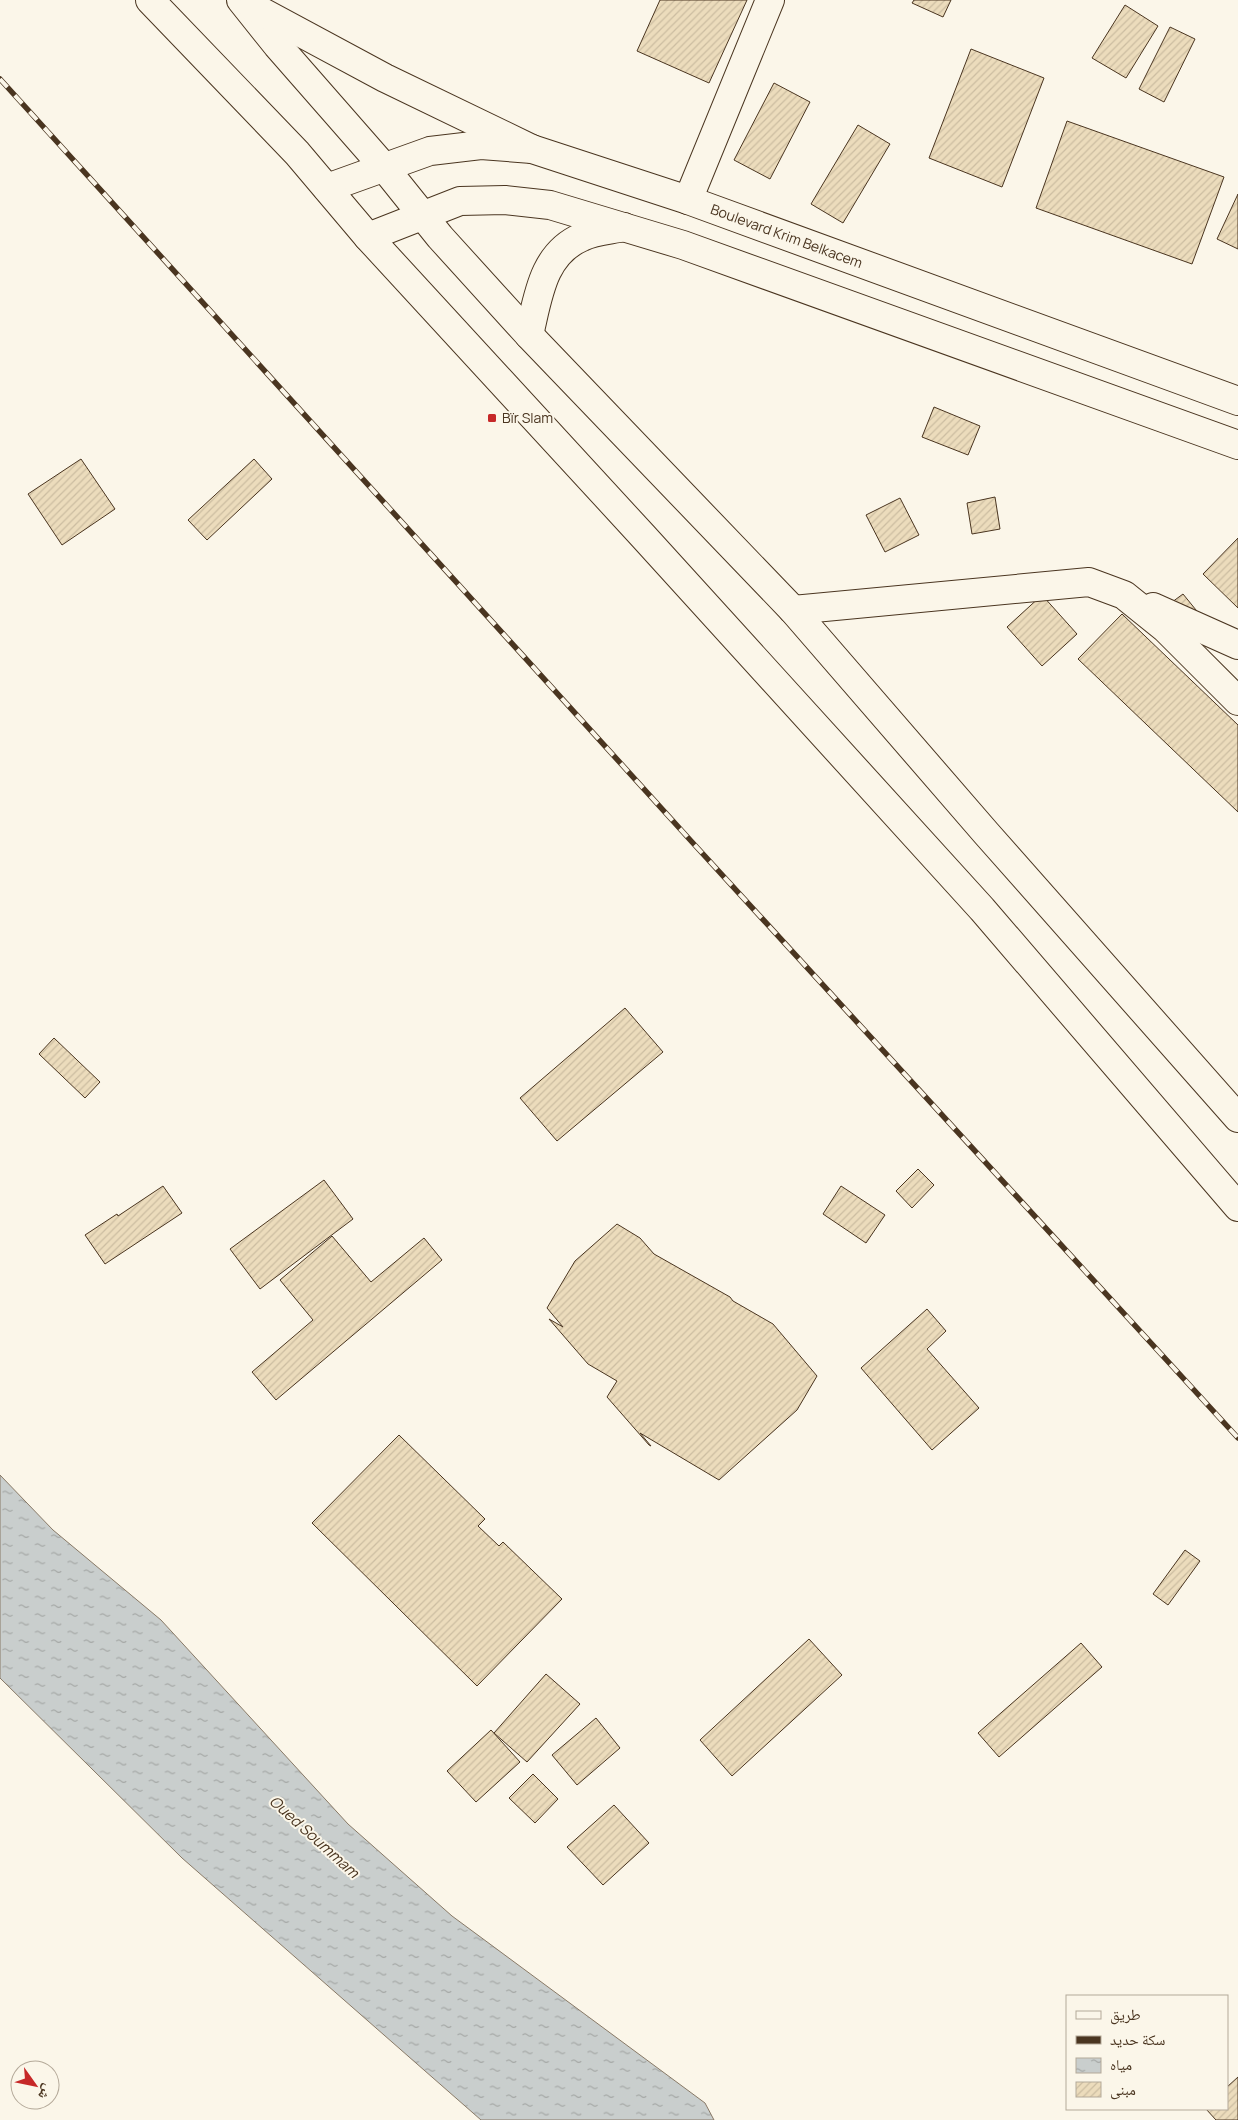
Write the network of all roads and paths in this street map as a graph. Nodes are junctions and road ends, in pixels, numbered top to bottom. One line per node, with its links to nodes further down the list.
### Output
1 (150, 0): 6 (main road)
2 (241, 0): 4 (main road); 5 (main road)
3 (770, 0): 7 (main road)
4 (532, 149): 5 (main road, Boulevard Krim Belkacem); 7 (main road, Boulevard Krim Belkacem)
5 (383, 166): 6 (main road, Boulevard Krim Belkacem); 8 (main road)
6 (327, 188): 10 (main road)
7 (688, 200): 12 (main road, Boulevard Krim Belkacem)
8 (423, 216): 9 (main road); 10 (main road); 11 (main road)
9 (624, 227): 11 (main road); 13 (main road)
10 (368, 237): 19 (main road)
11 (529, 335): 15 (main road)
12 (1238, 401)
13 (1238, 445)
14 (1124, 595): 15 (main road); 16 (main road); 17 (main road)
15 (793, 610): 18 (main road)
16 (1238, 645)
17 (1238, 701)
18 (1238, 1118)
19 (1238, 1207)

